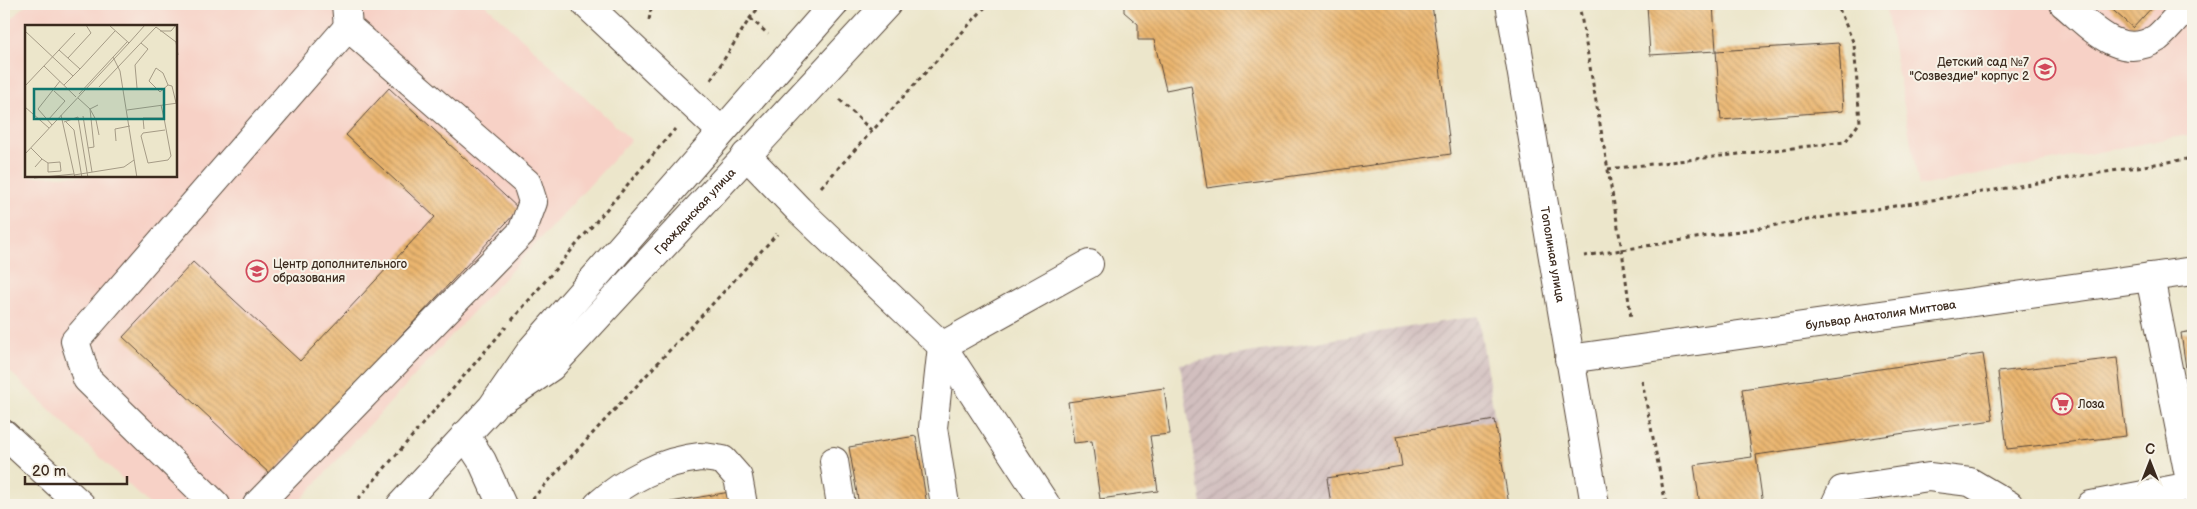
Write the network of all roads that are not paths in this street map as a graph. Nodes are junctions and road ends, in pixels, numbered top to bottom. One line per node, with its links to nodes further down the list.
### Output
1 (586, 4): 8 (street)
2 (834, 4): 8 (street, Гражданская улица)
3 (886, 4): 9 (street, Гражданская улица)
4 (1510, 4): 14 (street, Тополиная улица)
5 (2064, 4): 6 (street)
6 (2189, 4)
7 (347, 15): 21 (street); 22 (street)
8 (721, 131): 15 (street, Гражданская улица)
9 (746, 155): 13 (street); 15 (street, Гражданская улица)
10 (1089, 264): 13 (street)
11 (2193, 271): 12 (street, бульвар Анатолия Миттова)
12 (2150, 277): 14 (street, бульвар Анатолия Миттова); 19 (street)
13 (942, 346): 28 (street); 29 (street)
14 (1569, 359): 30 (street, Тополиная улица)
15 (492, 407): 17 (street, Гражданская улица)
16 (4, 434): 20 (street)
17 (465, 435): 23 (street, Гражданская улица); 24 (street)
18 (834, 460): 27 (street)
19 (2192, 495): 33 (street)
20 (81, 505)
21 (216, 505)
22 (257, 505)
23 (401, 505)
24 (502, 505)
25 (598, 505): 26 (street)
26 (743, 505)
27 (841, 505)
28 (945, 505)
29 (1046, 505)
30 (1595, 505)
31 (1835, 505): 32 (street)
32 (2009, 505)
33 (2091, 505)

